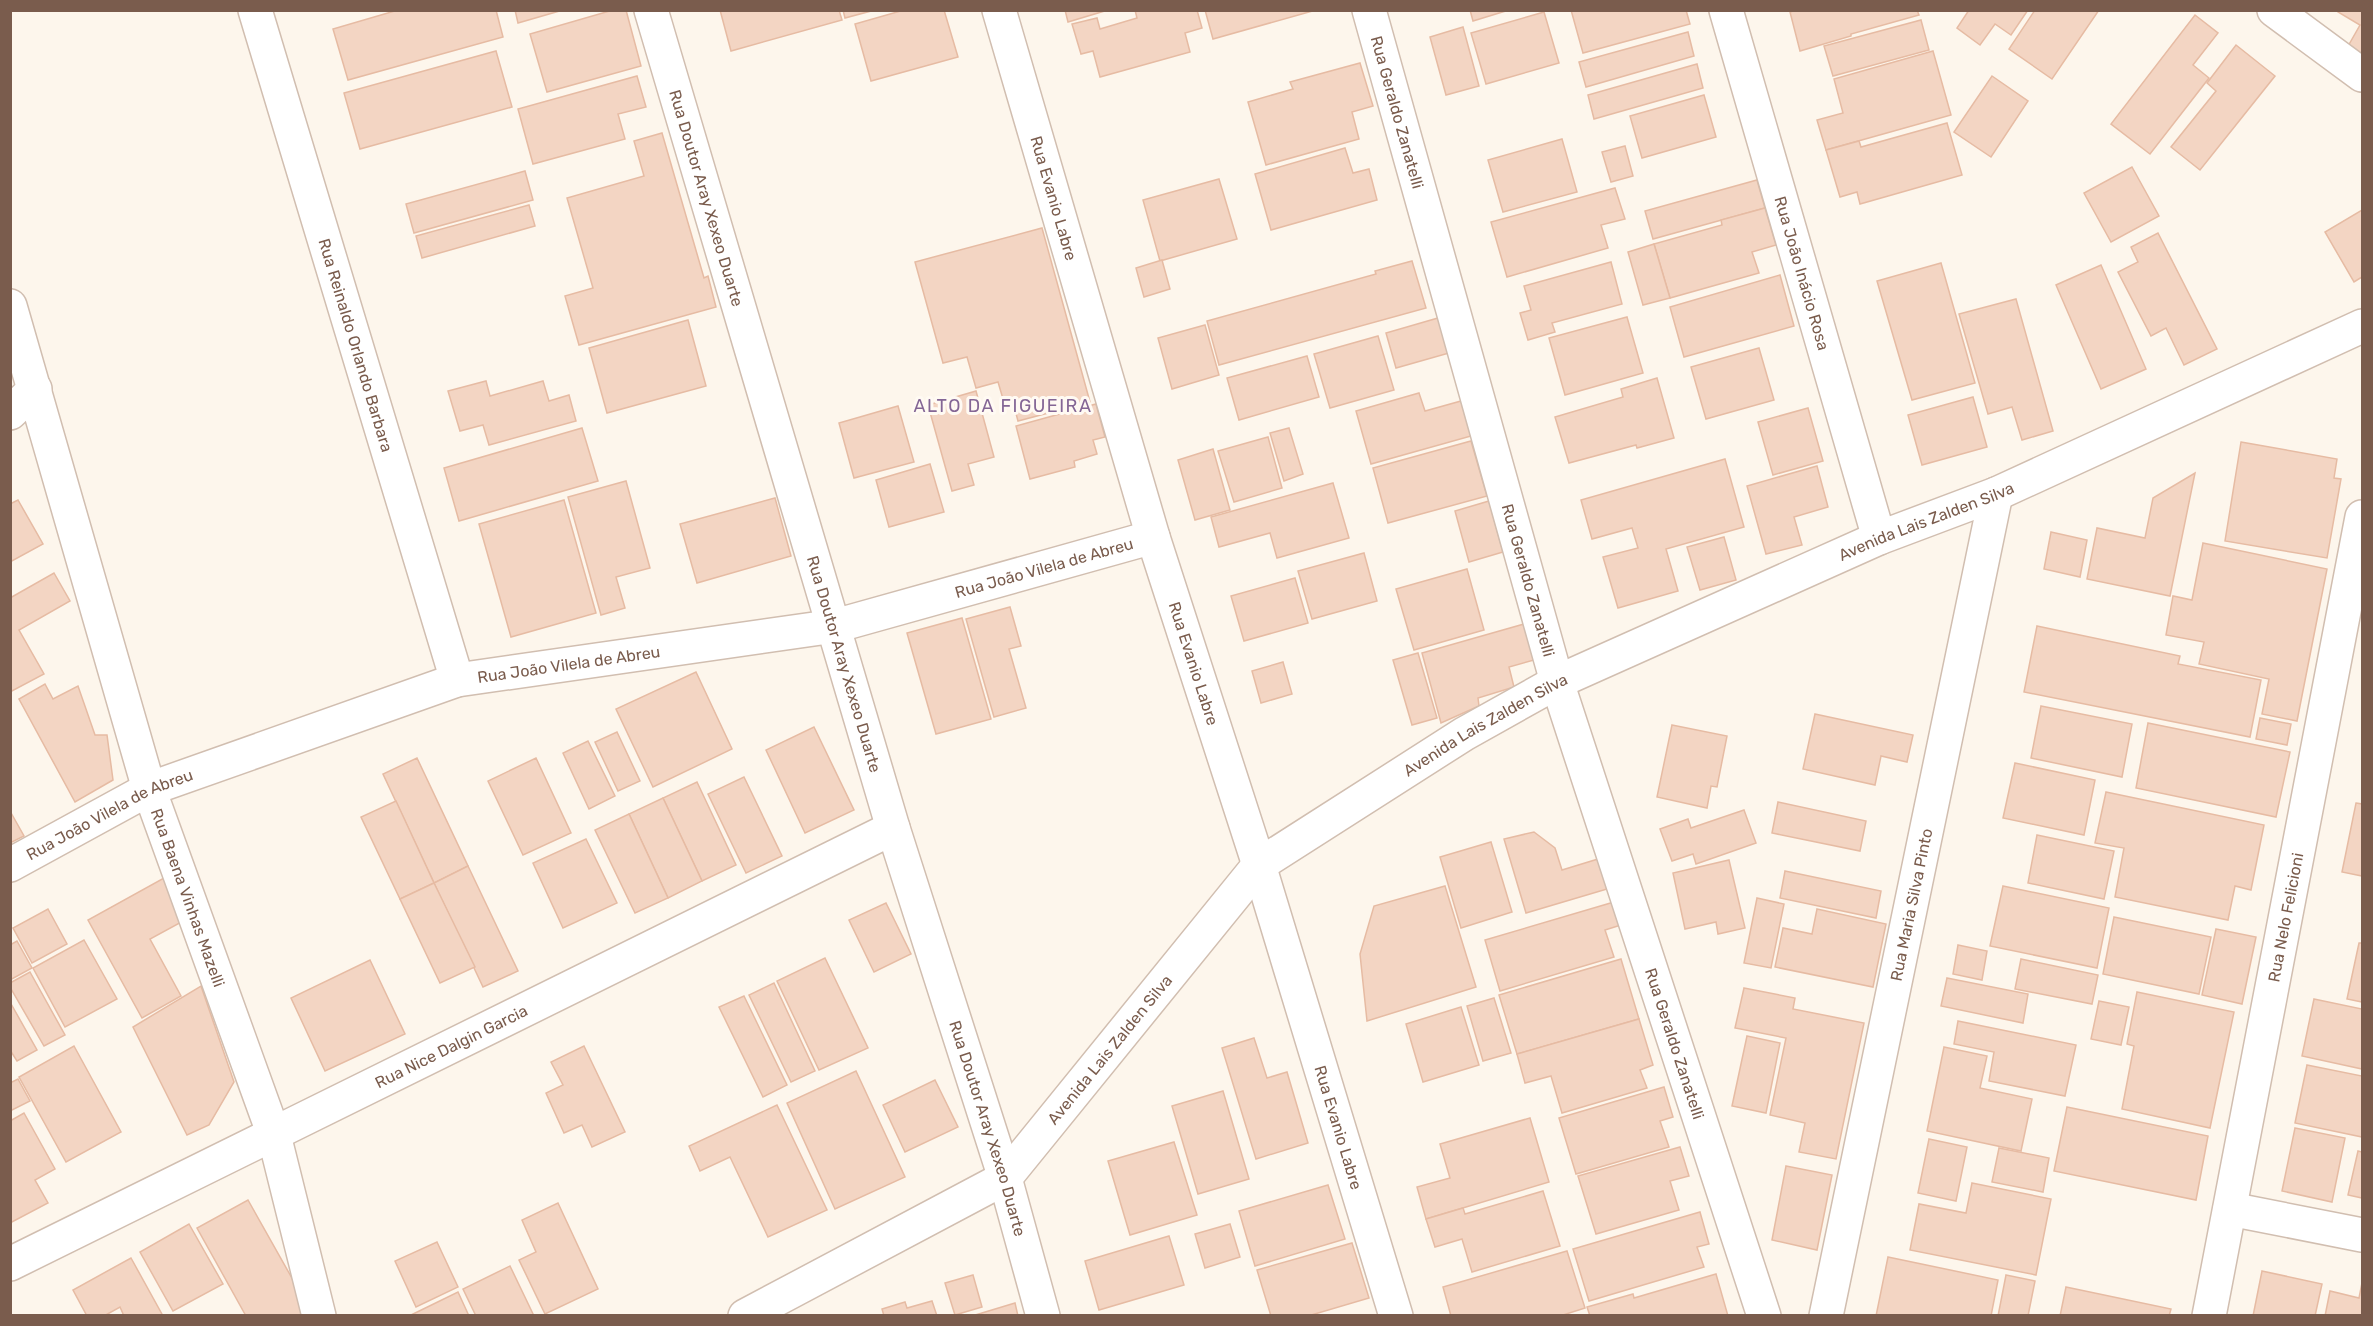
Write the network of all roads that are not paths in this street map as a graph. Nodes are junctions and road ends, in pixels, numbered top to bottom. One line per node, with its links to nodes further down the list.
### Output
1 (255, 10): 17 (street, Rua Reinaldo Orlando Barbara)
2 (651, 10): 16 (street, Rua Doutor Aray Xexeo Duarte)
3 (999, 10): 14 (street, Rua Evanio Labre)
4 (1369, 10): 18 (street, Rua Geraldo Zanatelli)
5 (1726, 10): 15 (street, Rua João Inácio Rosa)
6 (2274, 10): 7 (street)
7 (2362, 75)
8 (10, 306): 10 (street, Rua Baena Vinhas Mazelli)
9 (2362, 326): 12 (street, Avenida Lais Zalden Silva)
10 (35, 389): 11 (street); 19 (street, Rua Baena Vinhas Mazelli)
11 (10, 412)
12 (1996, 494): 15 (street, Avenida Lais Zalden Silva); 33 (street, Rua Maria Silva Pinto)
13 (2362, 517): 25 (street, Rua Nelo Felicioni)
14 (1153, 537): 16 (street, Rua João Vilela de Abreu); 22 (street, Rua Evanio Labre)
15 (1879, 538): 18 (street, Avenida Lais Zalden Silva)
16 (835, 626): 17 (street, Rua João Vilela de Abreu); 20 (street, Rua Doutor Aray Xexeo Duarte)
17 (457, 680): 19 (street, Rua João Vilela de Abreu)
18 (1557, 682): 22 (street, Avenida Lais Zalden Silva); 32 (street, Rua Geraldo Zanatelli)
19 (149, 789): 21 (street, Rua João Vilela de Abreu); 23 (street, Rua Baena Vinhas Mazelli)
20 (893, 828): 23 (street, Rua Nice Dalgin Garcia); 24 (street, Rua Doutor Aray Xexeo Duarte)
21 (10, 865)
22 (1259, 865): 24 (street, Avenida Lais Zalden Silva); 31 (street, Rua Evanio Labre)
23 (274, 1136): 27 (street, Rua Nice Dalgin Garcia); 28 (street, Rua Baena Vinhas Mazelli)
24 (1005, 1178): 29 (street, Avenida Lais Zalden Silva); 30 (street, Rua Doutor Aray Xexeo Duarte)
25 (2230, 1209): 26 (street); 34 (street, Rua Nelo Felicioni)
26 (2362, 1235)
27 (10, 1264)
28 (319, 1316)
29 (745, 1316)
30 (1043, 1316)
31 (1396, 1316)
32 (1764, 1316)
33 (1826, 1316)
34 (2209, 1316)

